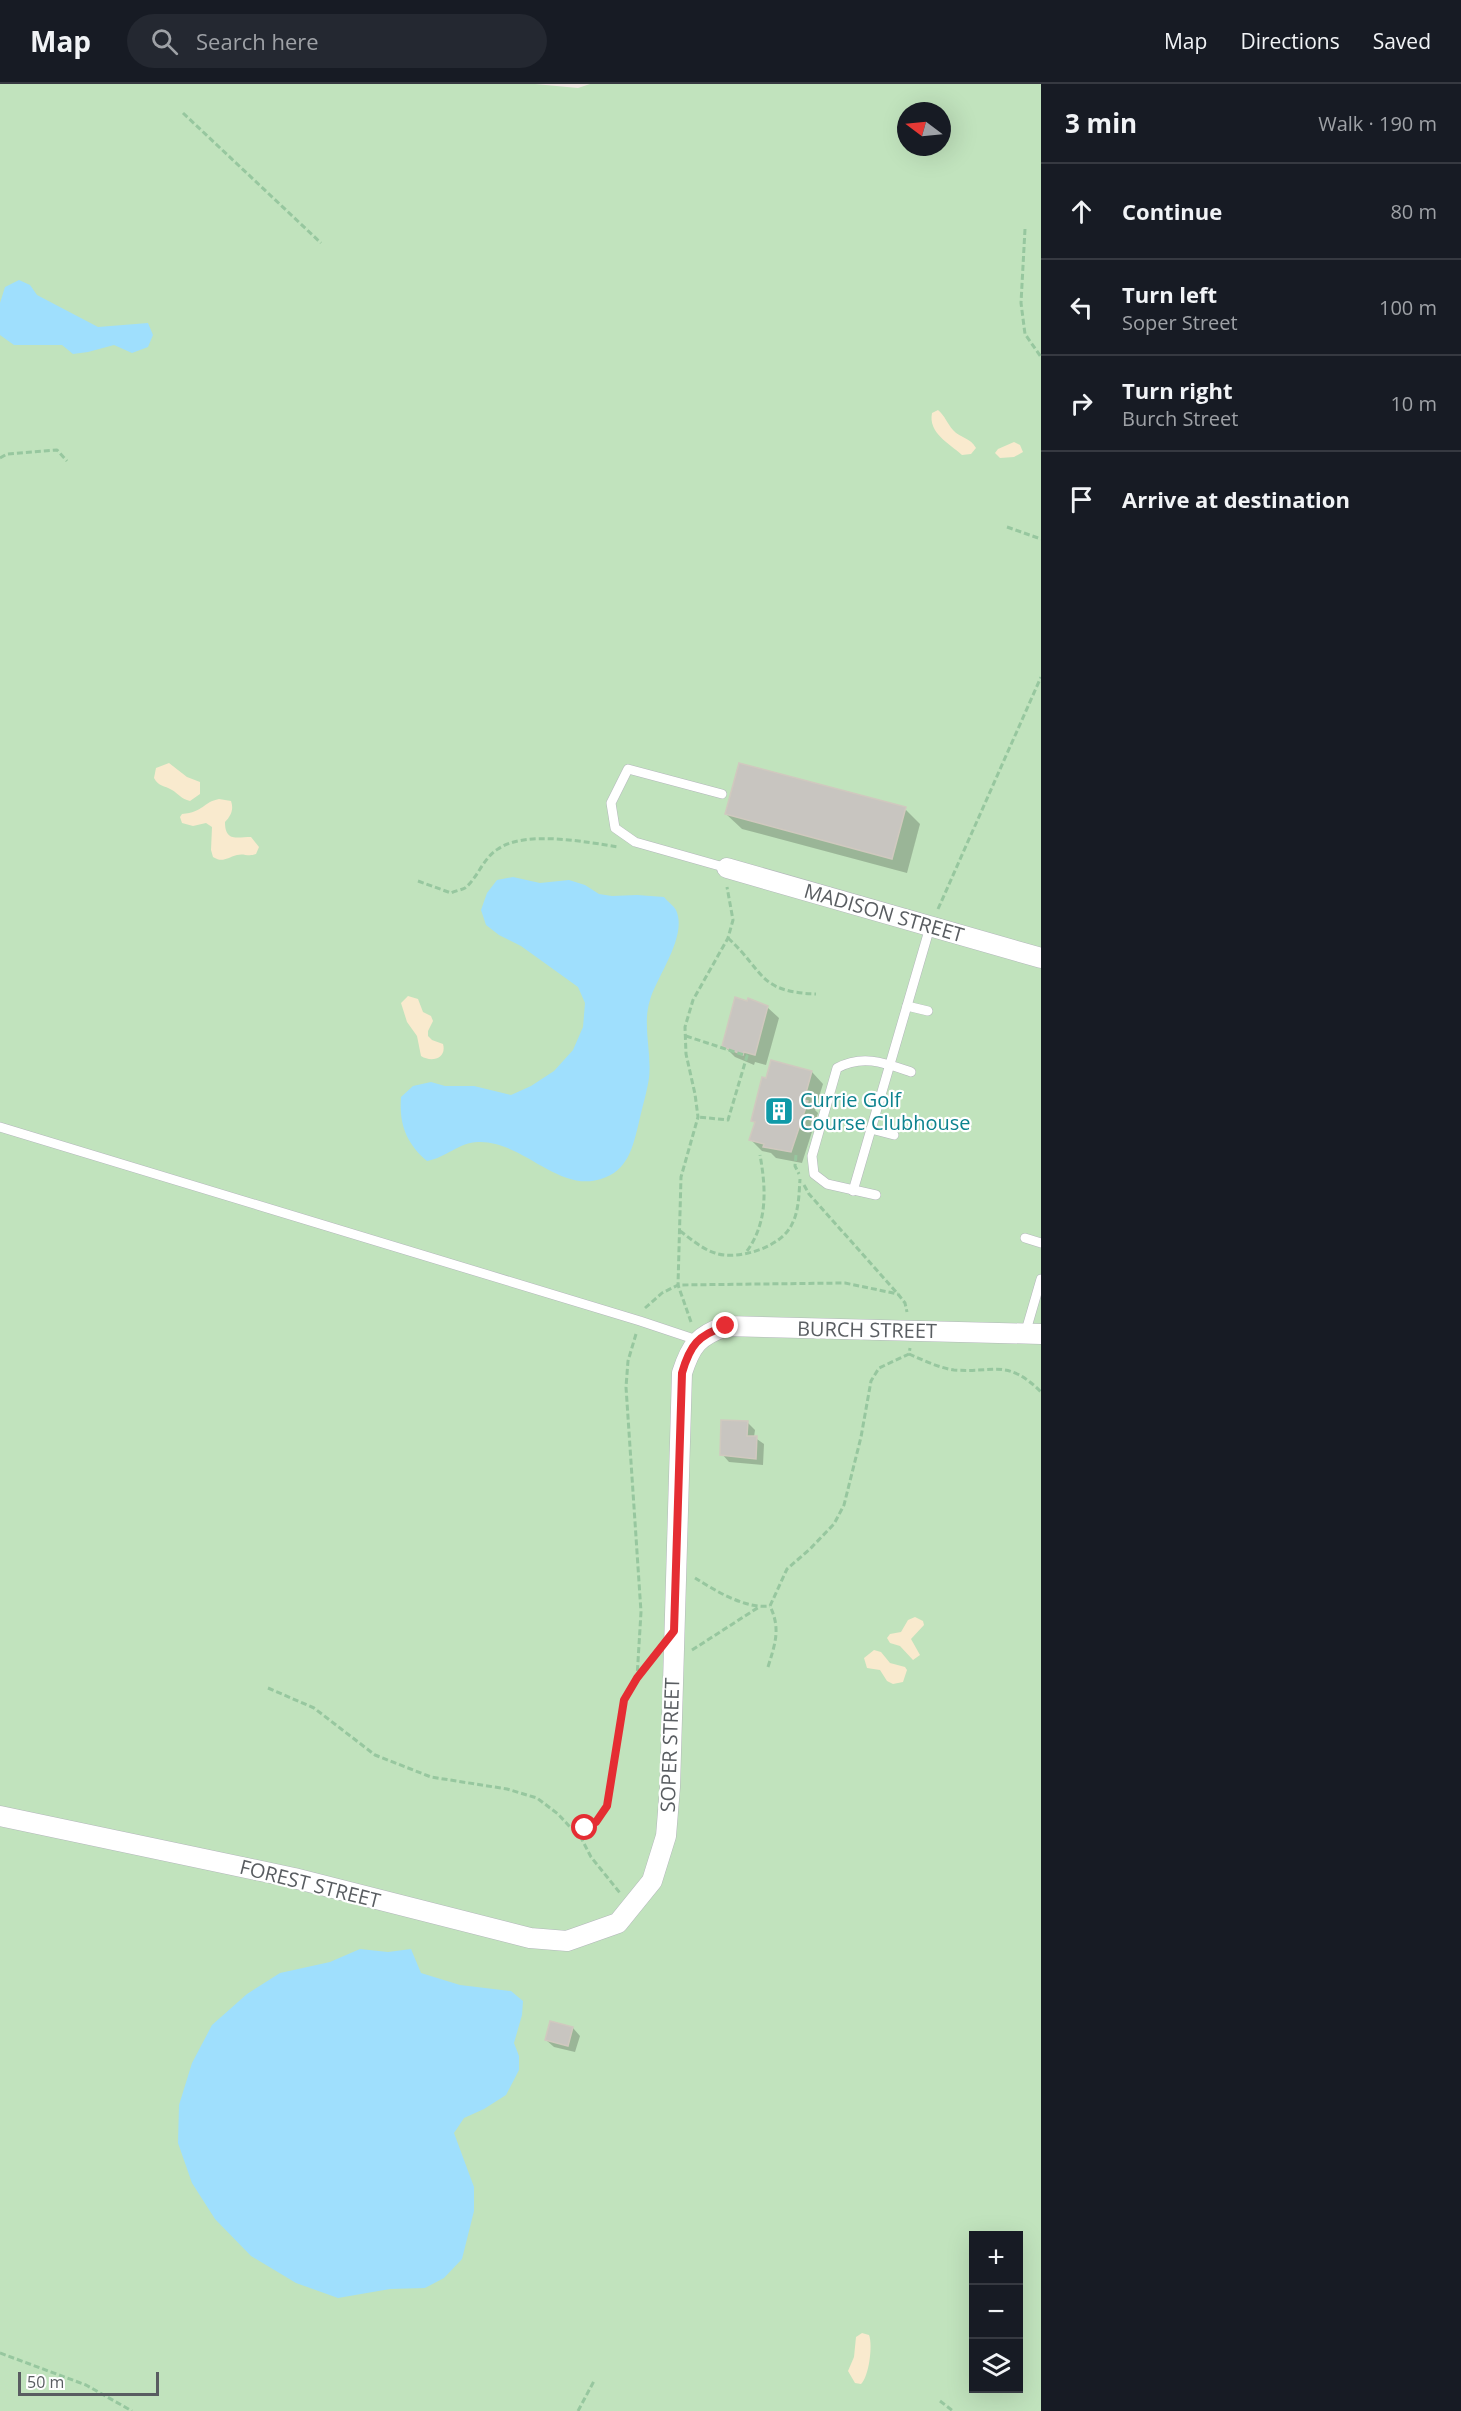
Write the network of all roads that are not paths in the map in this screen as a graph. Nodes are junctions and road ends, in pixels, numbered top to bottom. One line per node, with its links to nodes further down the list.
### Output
1 (722, 794): 2 (lane)
2 (728, 868): 3 (street, MADISON STREET)
3 (930, 927): 4 (street, MADISON STREET); 5 (lane)
4 (1041, 958)
5 (907, 1006): 6 (lane); 7 (lane)
6 (928, 1011)
7 (890, 1065): 8 (lane); 10 (lane); 12 (lane)
8 (911, 1072)
9 (0, 1127): 18 (lane)
10 (871, 1129): 11 (lane); 12 (lane)
11 (894, 1135)
12 (853, 1191): 13 (lane)
13 (876, 1195)
14 (1025, 1238): 15 (lane)
15 (1041, 1243)
16 (1041, 1279): 17 (lane)
17 (1033, 1334): 18 (street, BURCH STREET)
18 (697, 1341): 20 (street, SOPER STREET)
19 (0, 1816): 20 (street, FOREST STREET)
20 (618, 1923)

